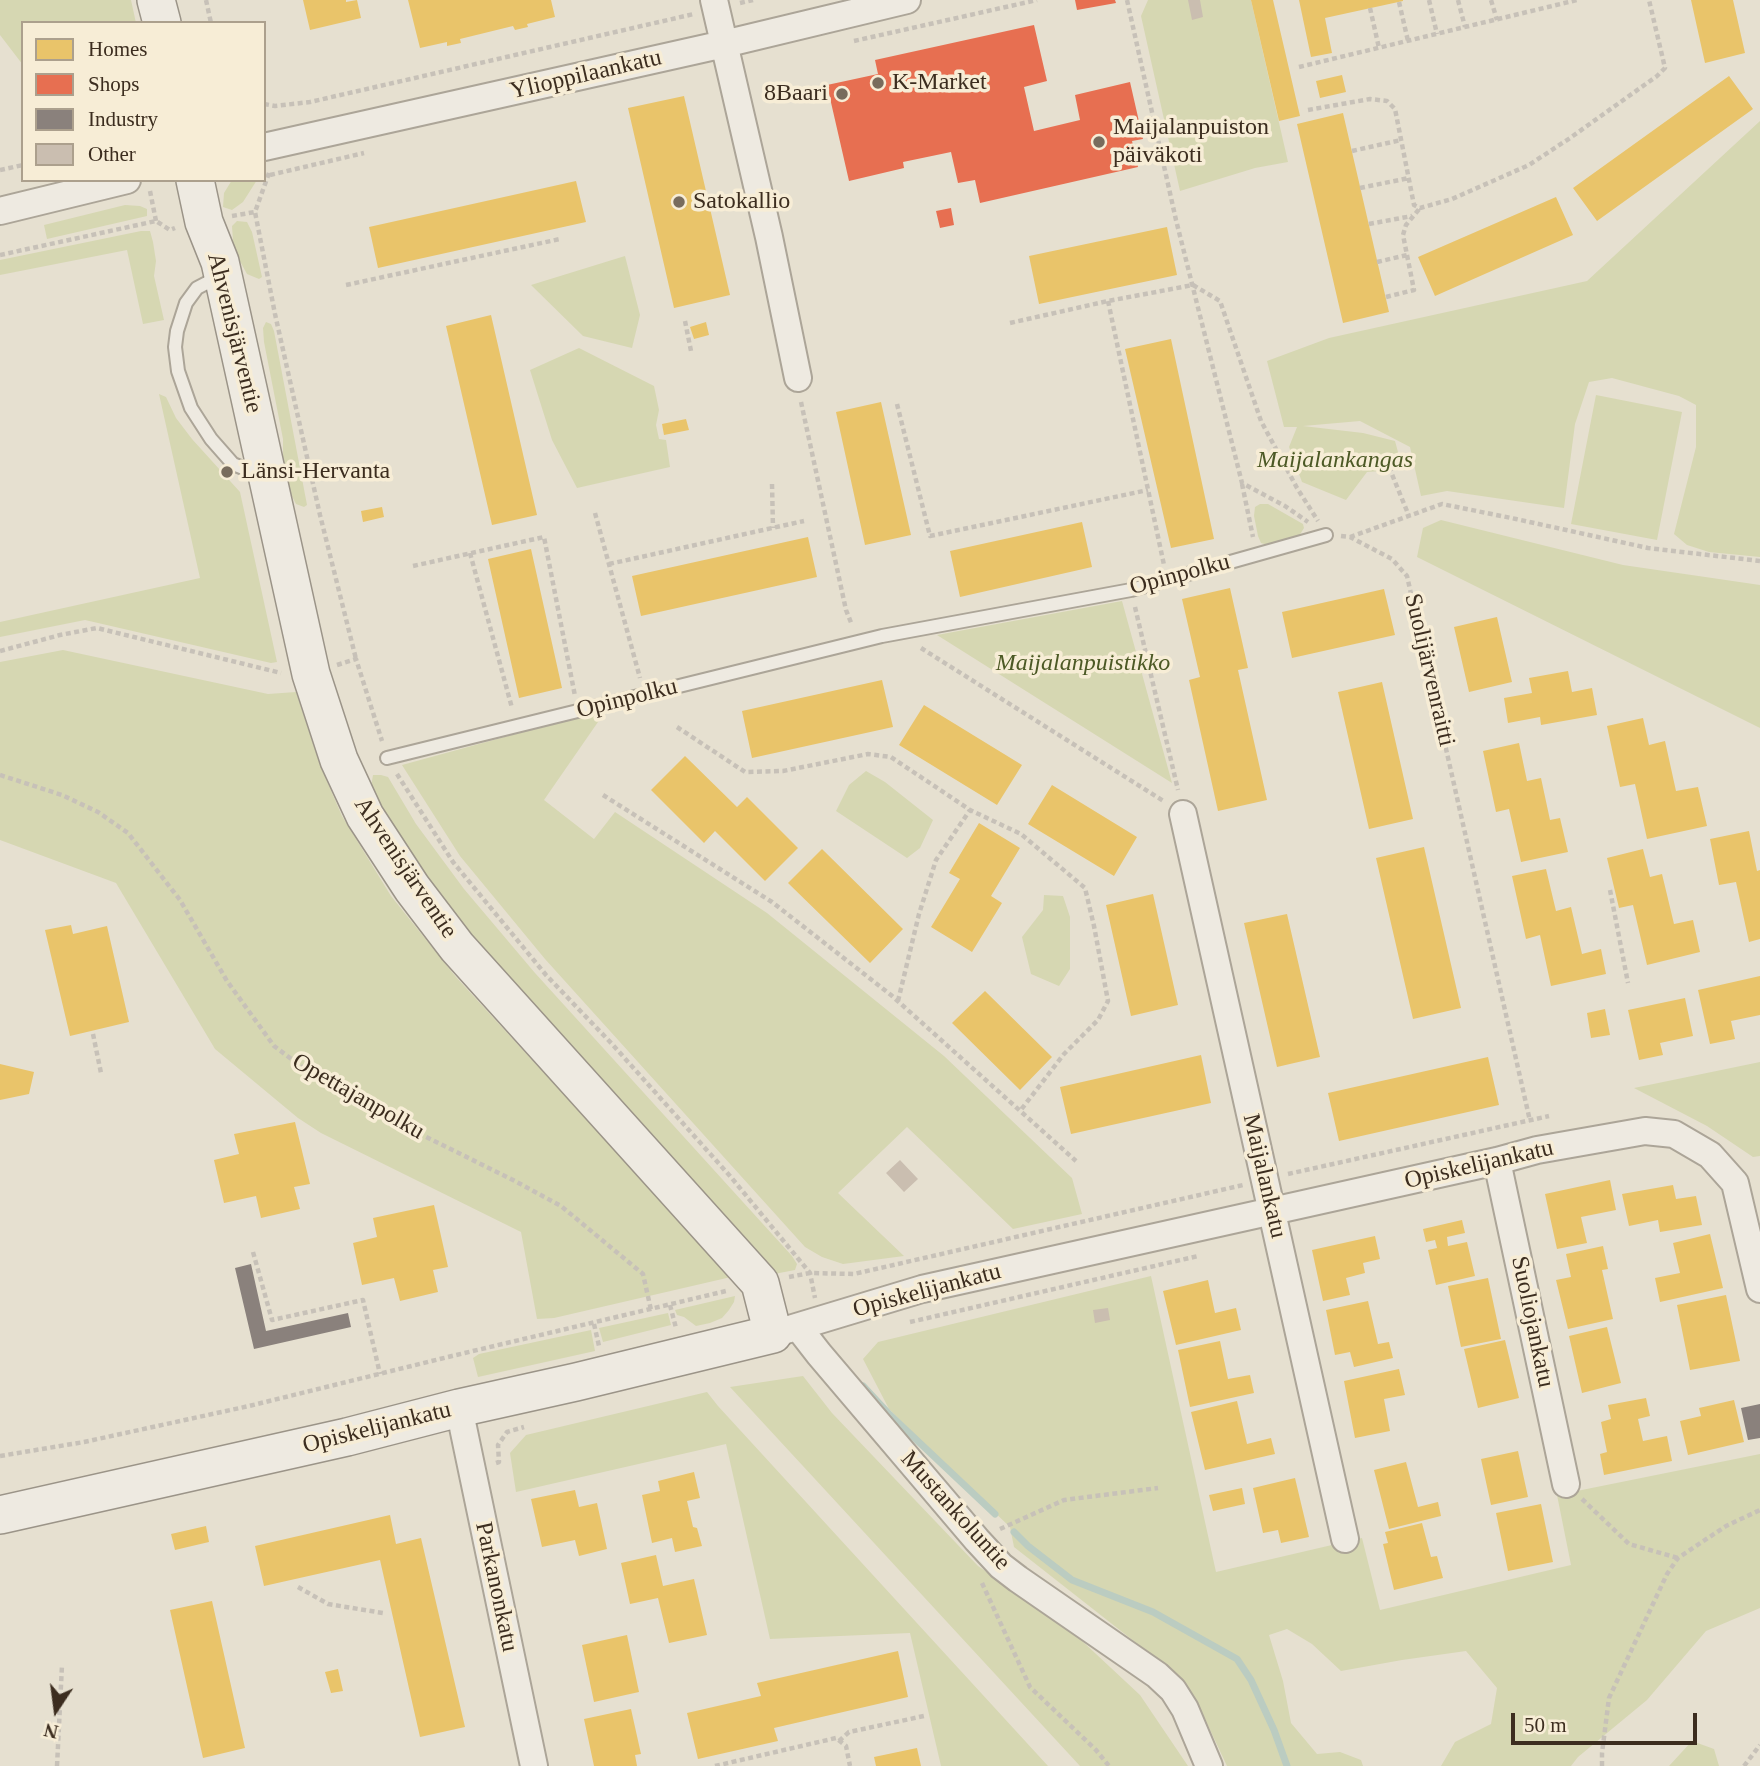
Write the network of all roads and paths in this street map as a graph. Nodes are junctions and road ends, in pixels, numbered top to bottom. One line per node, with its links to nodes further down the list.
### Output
1 (156, 0): 17 (main road)
2 (206, 0): 18 (path)
3 (752, 0): 13 (path)
4 (907, 0): 22 (street, Ylioppilaankatu)
5 (1127, 0): 48 (path)
6 (1429, 0): 20 (path)
7 (1458, 0): 19 (path)
8 (1492, 0): 16 (path)
9 (1548, 0): 14 (path)
10 (1577, 0): 14 (path)
11 (1649, 0): 38 (path)
12 (1399, 2): 21 (path)
13 (715, 4): 22 (street); 25 (path)
14 (1549, 7): 16 (path)
15 (1370, 9): 23 (path)
16 (1497, 19): 19 (path)
17 (161, 21)
18 (211, 21)
19 (1465, 27): 20 (path)
20 (1437, 34): 21 (path)
21 (1408, 41): 23 (path)
22 (724, 44): 28 (street, Ylioppilaankatu); 56 (street)
23 (1379, 48): 24 (path)
24 (1299, 67)
25 (266, 104)
26 (1308, 110): 27 (path)
27 (1401, 140): 29 (path); 33 (path)
28 (266, 147)
29 (1352, 151)
30 (266, 153): 51 (path)
31 (21, 165): 32 (path)
32 (0, 170)
33 (1409, 178): 37 (path); 38 (path)
34 (119, 182): 39 (street)
35 (148, 182): 43 (path)
36 (195, 182): 46 (main road, Ahvenisjärventie)
37 (1360, 188)
38 (1420, 208): 40 (path)
39 (0, 211)
40 (1413, 216): 41 (path); 44 (path)
41 (1369, 224)
42 (560, 239): 47 (path)
43 (0, 254)
44 (1407, 255): 45 (path); 49 (path)
45 (1377, 262)
46 (223, 275): 59 (main road, Ahvenisjärventie); 59 (lane)
47 (346, 285)
48 (1192, 285): 50 (path); 60 (path); 67 (path)
49 (1386, 297)
50 (1108, 301): 54 (path); 62 (path)
51 (275, 314): 52 (path); 77 (path)
52 (267, 315)
53 (685, 321): 55 (path)
54 (1010, 323)
55 (691, 351)
56 (798, 378)
57 (897, 404): 62 (path)
58 (1389, 467): 64 (path)
59 (266, 470): 78 (main road, Ahvenisjärventie)
60 (1242, 483): 67 (path); 70 (path)
61 (772, 484): 66 (path)
62 (1148, 490): 74 (path)
63 (595, 513): 72 (path)
64 (1409, 516): 68 (path); 71 (path)
65 (804, 521): 66 (path)
66 (773, 528): 72 (path)
67 (1326, 535): 68 (path, Suolijärvenraitti); 70 (lane, Opinpolku)
68 (1350, 537): 95 (path, Suolijärvenraitti)
69 (470, 554): 73 (path); 80 (path); 81 (path)
70 (1256, 554): 74 (lane, Opinpolku)
71 (1760, 561)
72 (609, 564): 79 (path)
73 (413, 566)
74 (1167, 579): 75 (lane, Opinpolku)
75 (1131, 590): 79 (lane, Opinpolku); 87 (path)
76 (0, 651): 78 (path)
77 (356, 659): 78 (path); 83 (path)
78 (312, 674): 104 (main road, Ahvenisjärventie)
79 (645, 701): 80 (lane, Opinpolku)
80 (577, 711): 81 (lane, Opinpolku)
81 (517, 726): 83 (lane, Opinpolku)
82 (677, 727): 86 (path)
83 (387, 758): 103 (path)
84 (0, 775): 107 (path, Opettajanpolku)
85 (603, 795): 90 (path)
86 (970, 810): 90 (path); 93 (path)
87 (1183, 814): 99 (street, Maijalankatu)
88 (1610, 890): 89 (path)
89 (1629, 983)
90 (898, 1001): 93 (path)
91 (93, 1034): 92 (path)
92 (101, 1073)
93 (1020, 1111): 97 (path)
94 (1549, 1116): 95 (path)
95 (1530, 1120): 96 (path, Suolijärvenraitti); 99 (path)
96 (1537, 1150): 98 (street, Opiskelijankatu); 105 (street, Opiskelijankatu)
97 (1076, 1161)
98 (1497, 1161): 100 (street, Opiskelijankatu); 118 (street, Suoliojankatu)
99 (1265, 1180): 100 (street, Maijalankatu); 103 (path)
100 (1272, 1211): 111 (street, Opiskelijankatu); 122 (street, Maijalankatu)
101 (253, 1252): 113 (path)
102 (1210, 1253): 109 (path)
103 (810, 1273): 104 (path)
104 (760, 1283): 106 (path); 111 (main road, Ahvenisjärventie)
105 (1760, 1289)
106 (670, 1305): 107 (path); 110 (path)
107 (651, 1310): 108 (path)
108 (594, 1324): 112 (path); 113 (path)
109 (899, 1324)
110 (676, 1330)
111 (786, 1330): 114 (main road, Opiskelijankatu); 123 (street, Mustankoluntie)
112 (600, 1348)
113 (380, 1374): 116 (path)
114 (459, 1408): 117 (street, Parkanonkatu); 121 (main road, Opiskelijankatu)
115 (534, 1425): 117 (path)
116 (0, 1456)
117 (471, 1468): 133 (street, Parkanonkatu)
118 (1566, 1484): 124 (path)
119 (1158, 1488): 123 (path)
120 (1760, 1510): 124 (path)
121 (0, 1515)
122 (1345, 1539)
123 (977, 1540): 137 (street, Mustankoluntie)
124 (1678, 1558): 138 (path)
125 (979, 1576): 136 (path)
126 (298, 1587): 127 (path)
127 (383, 1613)
128 (62, 1665): 132 (path)
129 (924, 1716): 130 (path)
130 (839, 1741): 134 (path); 135 (path)
131 (1760, 1745): 139 (path)
132 (57, 1766)
133 (534, 1766)
134 (715, 1766)
135 (850, 1766)
136 (1109, 1766)
137 (1209, 1766)
138 (1602, 1766)
139 (1744, 1766)

